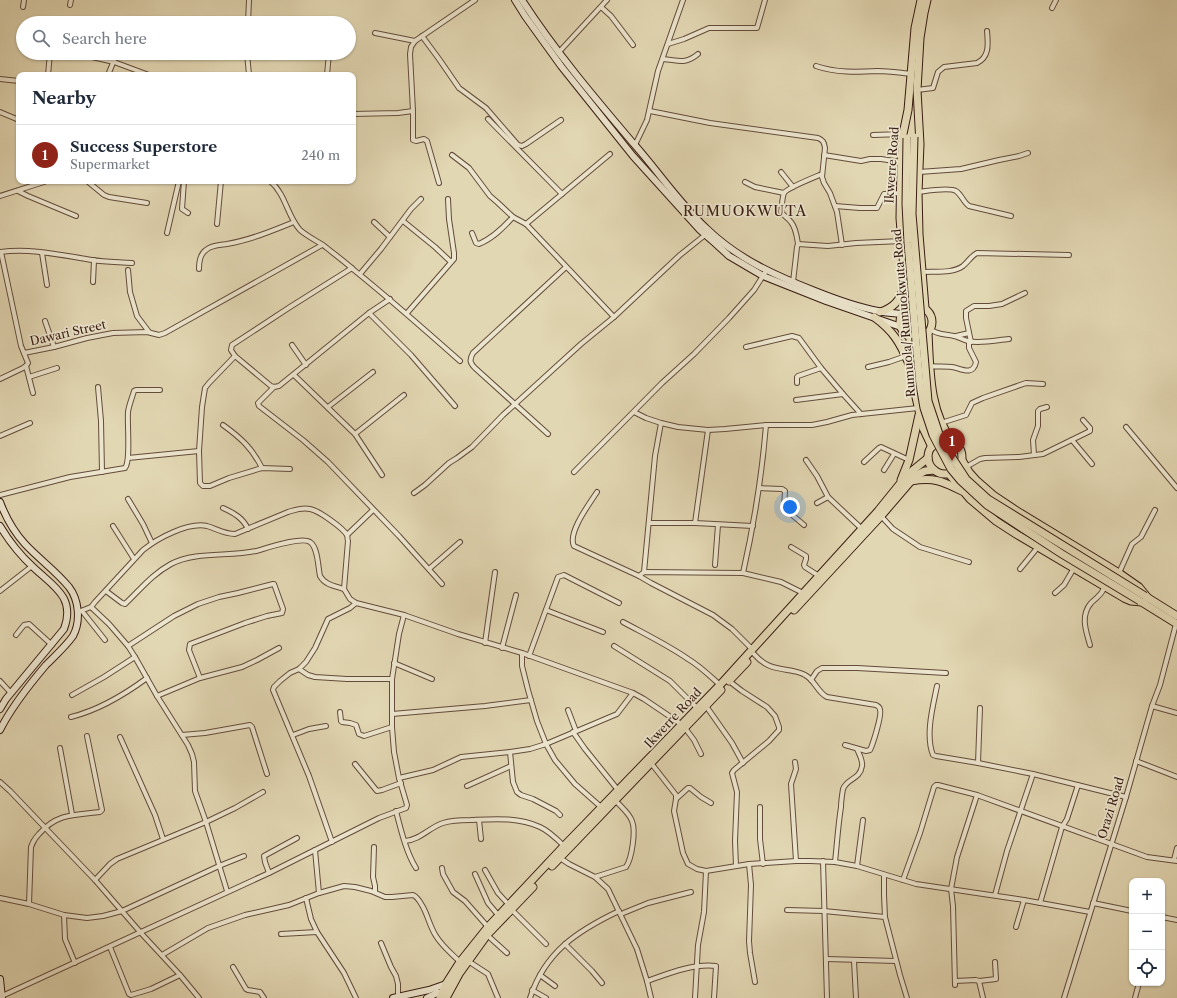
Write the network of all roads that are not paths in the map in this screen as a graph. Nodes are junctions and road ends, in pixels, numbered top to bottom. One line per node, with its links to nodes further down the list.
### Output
1 (24, 0): 15 (street)
2 (71, 0): 13 (street)
3 (249, 0): 17 (street)
4 (475, 0): 20 (street)
5 (515, 0): 91 (main road)
6 (522, 0): 24 (main road)
7 (607, 0): 14 (street)
8 (683, 0): 22 (street)
9 (765, 0): 22 (street)
10 (921, 0): 38 (main road)
11 (927, 0): 41 (main road, Ikwerre Road)
12 (1056, 0): 16 (street)
13 (70, 5)
14 (601, 7): 23 (street); 24 (street)
15 (23, 8)
16 (1052, 8)
17 (248, 16)
18 (987, 31): 41 (street)
19 (375, 33): 21 (street)
20 (422, 36): 21 (street); 49 (street)
21 (414, 41): 42 (street)
22 (668, 44): 26 (street)
23 (633, 45)
24 (559, 52): 52 (main road)
25 (698, 54): 26 (street)
26 (663, 59): 43 (street)
27 (49, 60): 33 (street)
28 (105, 60): 31 (street)
29 (248, 60): 36 (street)
30 (328, 60): 37 (street)
31 (114, 62): 34 (street); 35 (street)
32 (816, 66): 38 (street)
33 (48, 72)
34 (109, 72)
35 (141, 72)
36 (249, 72)
37 (327, 72)
38 (912, 74): 51 (main road)
39 (0, 79): 40 (street)
40 (16, 81)
41 (917, 90): 44 (main road, Ikwerre Road)
42 (413, 111): 46 (street); 62 (street)
43 (650, 111): 52 (street); 56 (street)
44 (918, 111): 51 (main road); 59 (main road, Ikwerre Road)
45 (0, 112): 48 (street)
46 (356, 114)
47 (488, 118): 73 (street)
48 (16, 119)
49 (561, 120)
50 (873, 135): 51 (street)
51 (908, 137): 57 (main road, Ikwerre Road); 251 (main road, Rumuola/ Rumuokwuta Road, bridge)
52 (635, 145): 108 (main road)
53 (1028, 153): 59 (street)
54 (610, 154): 73 (street)
55 (452, 155): 83 (street)
56 (824, 155): 57 (street); 60 (street)
57 (901, 162): 74 (main road, Ikwerre Road)
58 (781, 172): 69 (street)
59 (919, 172): 71 (main road, Ikwerre Road)
60 (822, 174): 69 (street); 79 (street)
61 (745, 182): 72 (street)
62 (439, 183)
63 (38, 184): 70 (street)
64 (91, 184): 78 (street)
65 (178, 184): 90 (street)
66 (184, 184): 80 (street)
67 (221, 184): 87 (street)
68 (272, 184): 85 (street)
69 (793, 187): 72 (street)
70 (18, 191): 75 (street); 81 (street)
71 (918, 192): 82 (street); 107 (main road, Ikwerre Road)
72 (784, 193): 94 (street)
73 (562, 194): 88 (street)
74 (901, 194): 79 (street); 93 (main road, Ikwerre Road)
75 (0, 196)
76 (421, 199): 84 (street)
77 (448, 199): 101 (street)
78 (147, 203)
79 (835, 206): 96 (street)
80 (188, 213)
81 (76, 216)
82 (1011, 216)
83 (513, 218): 88 (street); 89 (street)
84 (403, 221): 92 (street); 101 (street)
85 (294, 222): 95 (street); 105 (street)
86 (374, 222): 92 (street)
87 (217, 224)
88 (526, 224): 103 (street)
89 (472, 232)
90 (167, 233)
91 (705, 235): 108 (main road); 122 (street)
92 (390, 237): 109 (street)
93 (902, 241): 96 (street); 112 (main road, Ikwerre Road)
94 (798, 244): 96 (street); 111 (street)
95 (322, 245): 104 (street); 127 (street, Dawari Street)
96 (842, 245)
97 (1, 252): 98 (street); 136 (street)
98 (42, 253): 100 (street); 113 (street)
99 (1069, 255): 107 (street)
100 (94, 260): 102 (street); 110 (street)
101 (451, 262): 120 (street)
102 (132, 263)
103 (566, 267): 122 (street); 161 (street)
104 (352, 268): 109 (street); 137 (street)
105 (199, 269)
106 (128, 270): 127 (street)
107 (922, 272): 117 (main road, Ikwerre Road)
108 (764, 273): 111 (main road); 123 (main road); 165 (street)
109 (360, 274): 115 (street)
110 (93, 282)
111 (793, 282): 118 (main road)
112 (906, 283): 116 (main road, Ikwerre Road); 118 (main road)
113 (47, 285)
114 (1025, 293): 128 (street)
115 (390, 299): 119 (street); 120 (street)
116 (908, 308): 117 (main road); 121 (main road)
117 (925, 308): 126 (main road)
118 (880, 312): 121 (main road)
119 (370, 313): 140 (street); 160 (street)
120 (407, 313): 139 (street)
121 (902, 314): 125 (main road)
122 (614, 317): 161 (street)
123 (874, 317): 125 (main road); 138 (main road)
124 (45, 321): 135 (street)
125 (901, 327): 129 (main road)
126 (929, 331): 129 (main road); 130 (street); 142 (main road)
127 (150, 333): 135 (street, Dawari Street)
128 (969, 333): 130 (street); 132 (street)
129 (910, 336): 147 (main road)
130 (956, 336): 132 (street)
131 (1009, 339): 132 (street)
132 (970, 342): 142 (street)
133 (292, 345): 140 (street)
134 (746, 347): 145 (street)
135 (54, 348): 136 (street, Dawari Street)
136 (24, 353): 141 (street, Dawari Street)
137 (235, 356): 154 (street); 181 (street)
138 (906, 356): 143 (street); 147 (main road)
139 (460, 361)
140 (306, 365): 148 (street)
141 (26, 366): 149 (street, Dawari Street); 150 (street)
142 (930, 366): 170 (main road)
143 (868, 367)
144 (57, 368): 149 (street)
145 (820, 368): 151 (street); 157 (street)
146 (373, 372): 162 (street)
147 (913, 374): 164 (main road)
148 (294, 375): 154 (street); 162 (street)
149 (29, 377): 156 (street, Dawari Street)
150 (0, 379)
151 (797, 383)
152 (1043, 384): 170 (street)
153 (98, 387): 196 (street)
154 (274, 387): 213 (street)
155 (160, 390): 184 (street)
156 (33, 392)
157 (843, 394): 159 (street); 166 (street)
158 (404, 395): 175 (street)
159 (796, 400)
160 (455, 406)
161 (515, 406): 176 (street); 206 (street)
162 (328, 407): 175 (street)
163 (1046, 407): 183 (street)
164 (918, 411): 166 (street); 180 (main road); 187 (main road)
165 (634, 412): 169 (street); 197 (street)
166 (861, 414): 172 (street)
167 (1083, 420): 178 (street)
168 (30, 423): 177 (street)
169 (661, 423): 174 (street); 216 (street)
170 (941, 423): 179 (main road)
171 (223, 425): 192 (street)
172 (766, 425): 174 (street); 202 (street)
173 (1126, 427): 203 (street)
174 (708, 430): 217 (street)
175 (355, 434): 199 (street)
176 (548, 434)
177 (0, 436)
178 (1072, 440): 183 (street); 190 (street)
179 (953, 442): 180 (main road); 188 (main road)
180 (932, 447): 185 (main road)
181 (199, 452): 184 (street); 192 (street)
182 (894, 454): 187 (street); 189 (street); 194 (street)
183 (1034, 455): 191 (street)
184 (128, 458): 196 (street)
185 (928, 458): 195 (main road); 201 (main road, Ikwerre Road)
186 (806, 460): 208 (street)
187 (909, 460): 201 (main road)
188 (962, 460): 191 (main road); 198 (main road)
189 (864, 462)
190 (1092, 464)
191 (966, 467): 240 (main road)
192 (262, 468): 193 (street)
193 (290, 469)
194 (884, 470)
195 (934, 470): 198 (main road); 200 (main road, Ikwerre Road)
196 (102, 472): 207 (street)
197 (574, 472)
198 (949, 474): 205 (main road)
199 (382, 475)
200 (911, 481): 205 (main road); 215 (main road, Ikwerre Road)
201 (899, 485): 224 (main road, Ikwerre Road)
202 (759, 488): 219 (street); 222 (street)
203 (1177, 488)
204 (597, 492): 241 (street)
205 (964, 492): 229 (main road)
206 (414, 493)
207 (0, 495)
208 (828, 497): 211 (street); 224 (street)
209 (128, 499): 227 (street)
210 (0, 502): 256 (main road)
211 (817, 503)
212 (224, 508): 223 (street)
213 (373, 510): 225 (street); 236 (street)
214 (1155, 510): 240 (street)
215 (881, 516): 231 (street); 271 (main road, Ikwerre Road)
216 (648, 523): 217 (street); 238 (street)
217 (695, 523): 218 (street)
218 (718, 525): 222 (street); 232 (street)
219 (804, 525)
220 (0, 526): 233 (main road)
221 (113, 526): 230 (street)
222 (753, 526): 239 (street)
223 (248, 529): 225 (street); 227 (street)
224 (862, 529): 242 (main road, Ikwerre Road)
225 (347, 535): 245 (street)
226 (460, 542): 236 (street)
227 (152, 543): 230 (street)
228 (791, 547): 242 (street)
229 (1038, 547): 234 (main road); 235 (street)
230 (134, 559): 247 (street)
231 (969, 562)
232 (715, 565)
233 (32, 566): 246 (street); 265 (main road)
234 (1074, 568): 244 (main road); 248 (street)
235 (1020, 569)
236 (429, 570): 243 (street)
237 (495, 572): 264 (street)
238 (644, 572): 239 (street); 241 (street)
239 (743, 573): 249 (street)
240 (1119, 573): 251 (main road)
241 (639, 576): 271 (street)
242 (819, 576): 249 (main road, Ikwerre Road)
243 (442, 584)
244 (1105, 587): 251 (main road); 266 (street)
245 (344, 589): 247 (street); 252 (street)
246 (0, 591)
247 (106, 591): 254 (street)
248 (1055, 593)
249 (803, 594): 271 (main road, Ikwerre Road)
250 (516, 595): 270 (street)
251 (1144, 599): 258 (main road, Rumuola/ Rumuokwuta Road); 260 (main road, Rumuola/ Rumuokwuta Road)
252 (356, 603): 257 (street); 276 (street)
253 (619, 603): 255 (street)
254 (91, 606): 256 (street); 267 (street)
255 (546, 610): 261 (street); 273 (street)
256 (80, 611): 263 (street); 305 (main road)
257 (404, 615): 264 (street); 275 (street)
258 (1177, 616)
259 (623, 622): 285 (street)
260 (1177, 624): 293 (street, Orazi Road)
261 (603, 632)
262 (16, 635): 265 (street)
263 (105, 640)
264 (485, 643): 270 (street)
265 (52, 645): 287 (main road)
266 (1090, 645)
267 (128, 646): 274 (street); 279 (street)
268 (614, 646): 294 (street)
269 (279, 648): 279 (street)
270 (502, 648): 272 (street)
271 (753, 651): 282 (street); 284 (main road, Ikwerre Road); 285 (main road, Ikwerre Road)
272 (522, 653): 273 (street); 291 (street)
273 (529, 656): 288 (street)
274 (135, 657): 278 (street); 289 (street)
275 (394, 663): 280 (street); 281 (street)
276 (299, 669): 280 (street); 308 (street)
277 (946, 673): 282 (street)
278 (147, 678): 290 (street); 301 (street)
279 (200, 678): 290 (street)
280 (392, 679): 300 (street)
281 (432, 679)
282 (811, 680): 315 (street)
283 (0, 681): 287 (street)
284 (729, 681): 292 (main road, Ikwerre Road); 321 (street)
285 (720, 685): 294 (main road, Ikwerre Road)
286 (937, 686): 322 (street)
287 (11, 693): 296 (main road)
288 (633, 693): 303 (street); 306 (street)
289 (72, 695)
290 (157, 696): 307 (street)
291 (531, 700): 300 (street); 311 (street)
292 (706, 706): 303 (main road, Ikwerre Road); 321 (street)
293 (1152, 706): 299 (street); 318 (street, Orazi Road)
294 (697, 708): 303 (main road, Ikwerre Road)
295 (980, 708): 322 (street)
296 (0, 709)
297 (568, 710): 306 (street)
298 (340, 712): 304 (street)
299 (1177, 712)
300 (392, 714): 304 (street)
301 (70, 717)
302 (326, 726): 308 (street)
303 (683, 726): 314 (main road, Ikwerre Road); 317 (street)
304 (392, 727): 328 (street)
305 (0, 730)
306 (575, 732): 311 (street); 333 (street)
307 (182, 735): 325 (street); 348 (street)
308 (293, 735): 355 (street)
309 (87, 736): 344 (street)
310 (120, 737): 352 (street)
311 (546, 744): 316 (street); 340 (street)
312 (845, 745): 315 (street)
313 (60, 748): 344 (street)
314 (662, 749): 320 (main road, Ikwerre Road); 333 (main road, Ikwerre Road)
315 (857, 749): 366 (street)
316 (510, 752): 324 (street); 328 (street)
317 (701, 754)
318 (1136, 761): 327 (street); 336 (street, Orazi Road)
319 (795, 762): 364 (street)
320 (651, 763): 337 (street); 338 (main road, Ikwerre Road)
321 (743, 763): 370 (street)
322 (978, 763): 326 (street)
323 (355, 764): 330 (street)
324 (511, 766): 332 (street); 345 (street)
325 (267, 774)
326 (1033, 774): 331 (street); 343 (street)
327 (1177, 777)
328 (399, 778): 330 (street)
329 (0, 782): 349 (street)
330 (400, 783): 342 (street)
331 (1078, 785): 336 (street); 350 (street)
332 (467, 786)
333 (618, 790): 340 (main road, Ikwerre Road)
334 (262, 792): 348 (street)
335 (976, 795): 343 (street); 381 (street); 382 (street)
336 (1126, 797): 356 (street, Orazi Road)
337 (676, 799): 339 (street); 375 (street)
338 (616, 801): 362 (main road, Ikwerre Road); 379 (street)
339 (711, 803)
340 (601, 807): 357 (main road, Ikwerre Road)
341 (760, 807): 368 (street)
342 (396, 811): 354 (street); 355 (street)
343 (1021, 811): 350 (street); 387 (street)
344 (72, 814): 349 (street)
345 (560, 815)
346 (479, 820): 353 (street); 354 (street); 357 (street)
347 (863, 820): 371 (street)
348 (206, 822): 352 (street); 369 (street)
349 (44, 827): 380 (street); 393 (street)
350 (1062, 827): 356 (street); 391 (street)
351 (297, 838): 376 (street)
352 (163, 839): 380 (street)
353 (481, 839)
354 (405, 841): 372 (street)
355 (332, 842): 360 (street)
356 (1111, 844): 363 (street); 392 (street, Orazi Road)
357 (564, 846): 394 (main road, Ikwerre Road)
358 (374, 847): 384 (street)
359 (1177, 848): 363 (street)
360 (315, 850): 376 (street); 386 (street)
361 (244, 856): 369 (street)
362 (560, 858): 379 (street); 394 (main road, Ikwerre Road)
363 (1176, 860)
364 (796, 861): 365 (street); 368 (street)
365 (823, 861): 366 (street); 398 (street)
366 (835, 862): 371 (street)
367 (749, 864): 368 (street); 370 (street); 433 (street)
368 (762, 864)
369 (219, 866): 383 (street); 397 (street)
370 (736, 866): 375 (street)
371 (857, 866): 378 (street)
372 (416, 868)
373 (442, 868): 406 (street)
374 (485, 870): 394 (street)
375 (706, 871): 426 (street)
376 (269, 873): 383 (street)
377 (475, 874): 402 (street)
378 (884, 875): 381 (street); 403 (street)
379 (595, 877): 400 (street)
380 (95, 880): 397 (street)
381 (903, 880): 382 (street)
382 (951, 889): 387 (street); 431 (street)
383 (227, 891): 409 (street)
384 (375, 892): 386 (street); 422 (street)
385 (691, 892): 400 (street)
386 (320, 893): 389 (street)
387 (994, 895): 390 (street)
388 (0, 898): 393 (street)
389 (306, 898): 408 (street); 417 (street)
390 (1024, 900): 391 (street); 407 (street)
391 (1040, 903): 399 (street)
392 (1093, 903): 396 (street); 399 (street, Orazi Road)
393 (29, 904): 401 (street)
394 (510, 907): 402 (main road, Ikwerre Road); 411 (main road, Ikwerre Road); 413 (street)
395 (787, 910): 398 (street)
396 (1129, 910)
397 (122, 911): 401 (street); 409 (street)
398 (824, 911): 403 (street); 418 (street)
399 (1090, 912): 457 (street, Orazi Road)
400 (620, 913): 414 (street); 430 (street)
401 (64, 915): 424 (street)
402 (499, 916): 406 (main road, Ikwerre Road)
403 (886, 918): 421 (street)
404 (1165, 918): 405 (street)
405 (1177, 920)
406 (488, 927): 422 (main road, Ikwerre Road)
407 (1016, 927)
408 (317, 932): 410 (street); 445 (street)
409 (141, 933): 415 (street); 417 (street)
410 (281, 934)
411 (487, 936): 416 (street); 420 (main road, Ikwerre Road)
412 (381, 943): 442 (street)
413 (546, 944)
414 (565, 944): 427 (street); 434 (street)
415 (110, 947): 424 (street); 428 (street)
416 (507, 953)
417 (162, 955): 428 (street)
418 (826, 959): 419 (street); 453 (street)
419 (854, 960): 421 (street); 454 (street)
420 (468, 961): 432 (main road, Ikwerre Road); 447 (street)
421 (896, 961): 455 (street)
422 (460, 962): 435 (main road, Ikwerre Road)
423 (995, 962): 431 (street)
424 (75, 963): 441 (street)
425 (233, 967): 444 (street)
426 (697, 967): 430 (street); 451 (street); 452 (street)
427 (540, 974): 436 (street); 439 (street)
428 (180, 975): 443 (street)
429 (0, 979): 441 (main road)
430 (647, 981): 450 (street)
431 (979, 981): 456 (street)
432 (454, 982): 435 (main road); 440 (main road, Ikwerre Road)
433 (755, 982)
434 (602, 983)
435 (446, 984): 438 (main road); 440 (main road, Ikwerre Road)
436 (554, 986)
437 (1137, 986): 458 (street)
438 (429, 990): 440 (main road); 442 (main road)
439 (532, 990): 448 (street); 449 (street)
440 (442, 996): 446 (main road)
441 (2, 997)
442 (395, 997)
443 (199, 998)
444 (264, 998)
445 (356, 998)
446 (426, 998)
447 (498, 998)
448 (530, 998)
449 (546, 998)
450 (651, 998)
451 (695, 998)
452 (714, 998)
453 (826, 998)
454 (856, 998)
455 (907, 998)
456 (983, 998)
457 (1064, 998)
458 (1134, 998)

